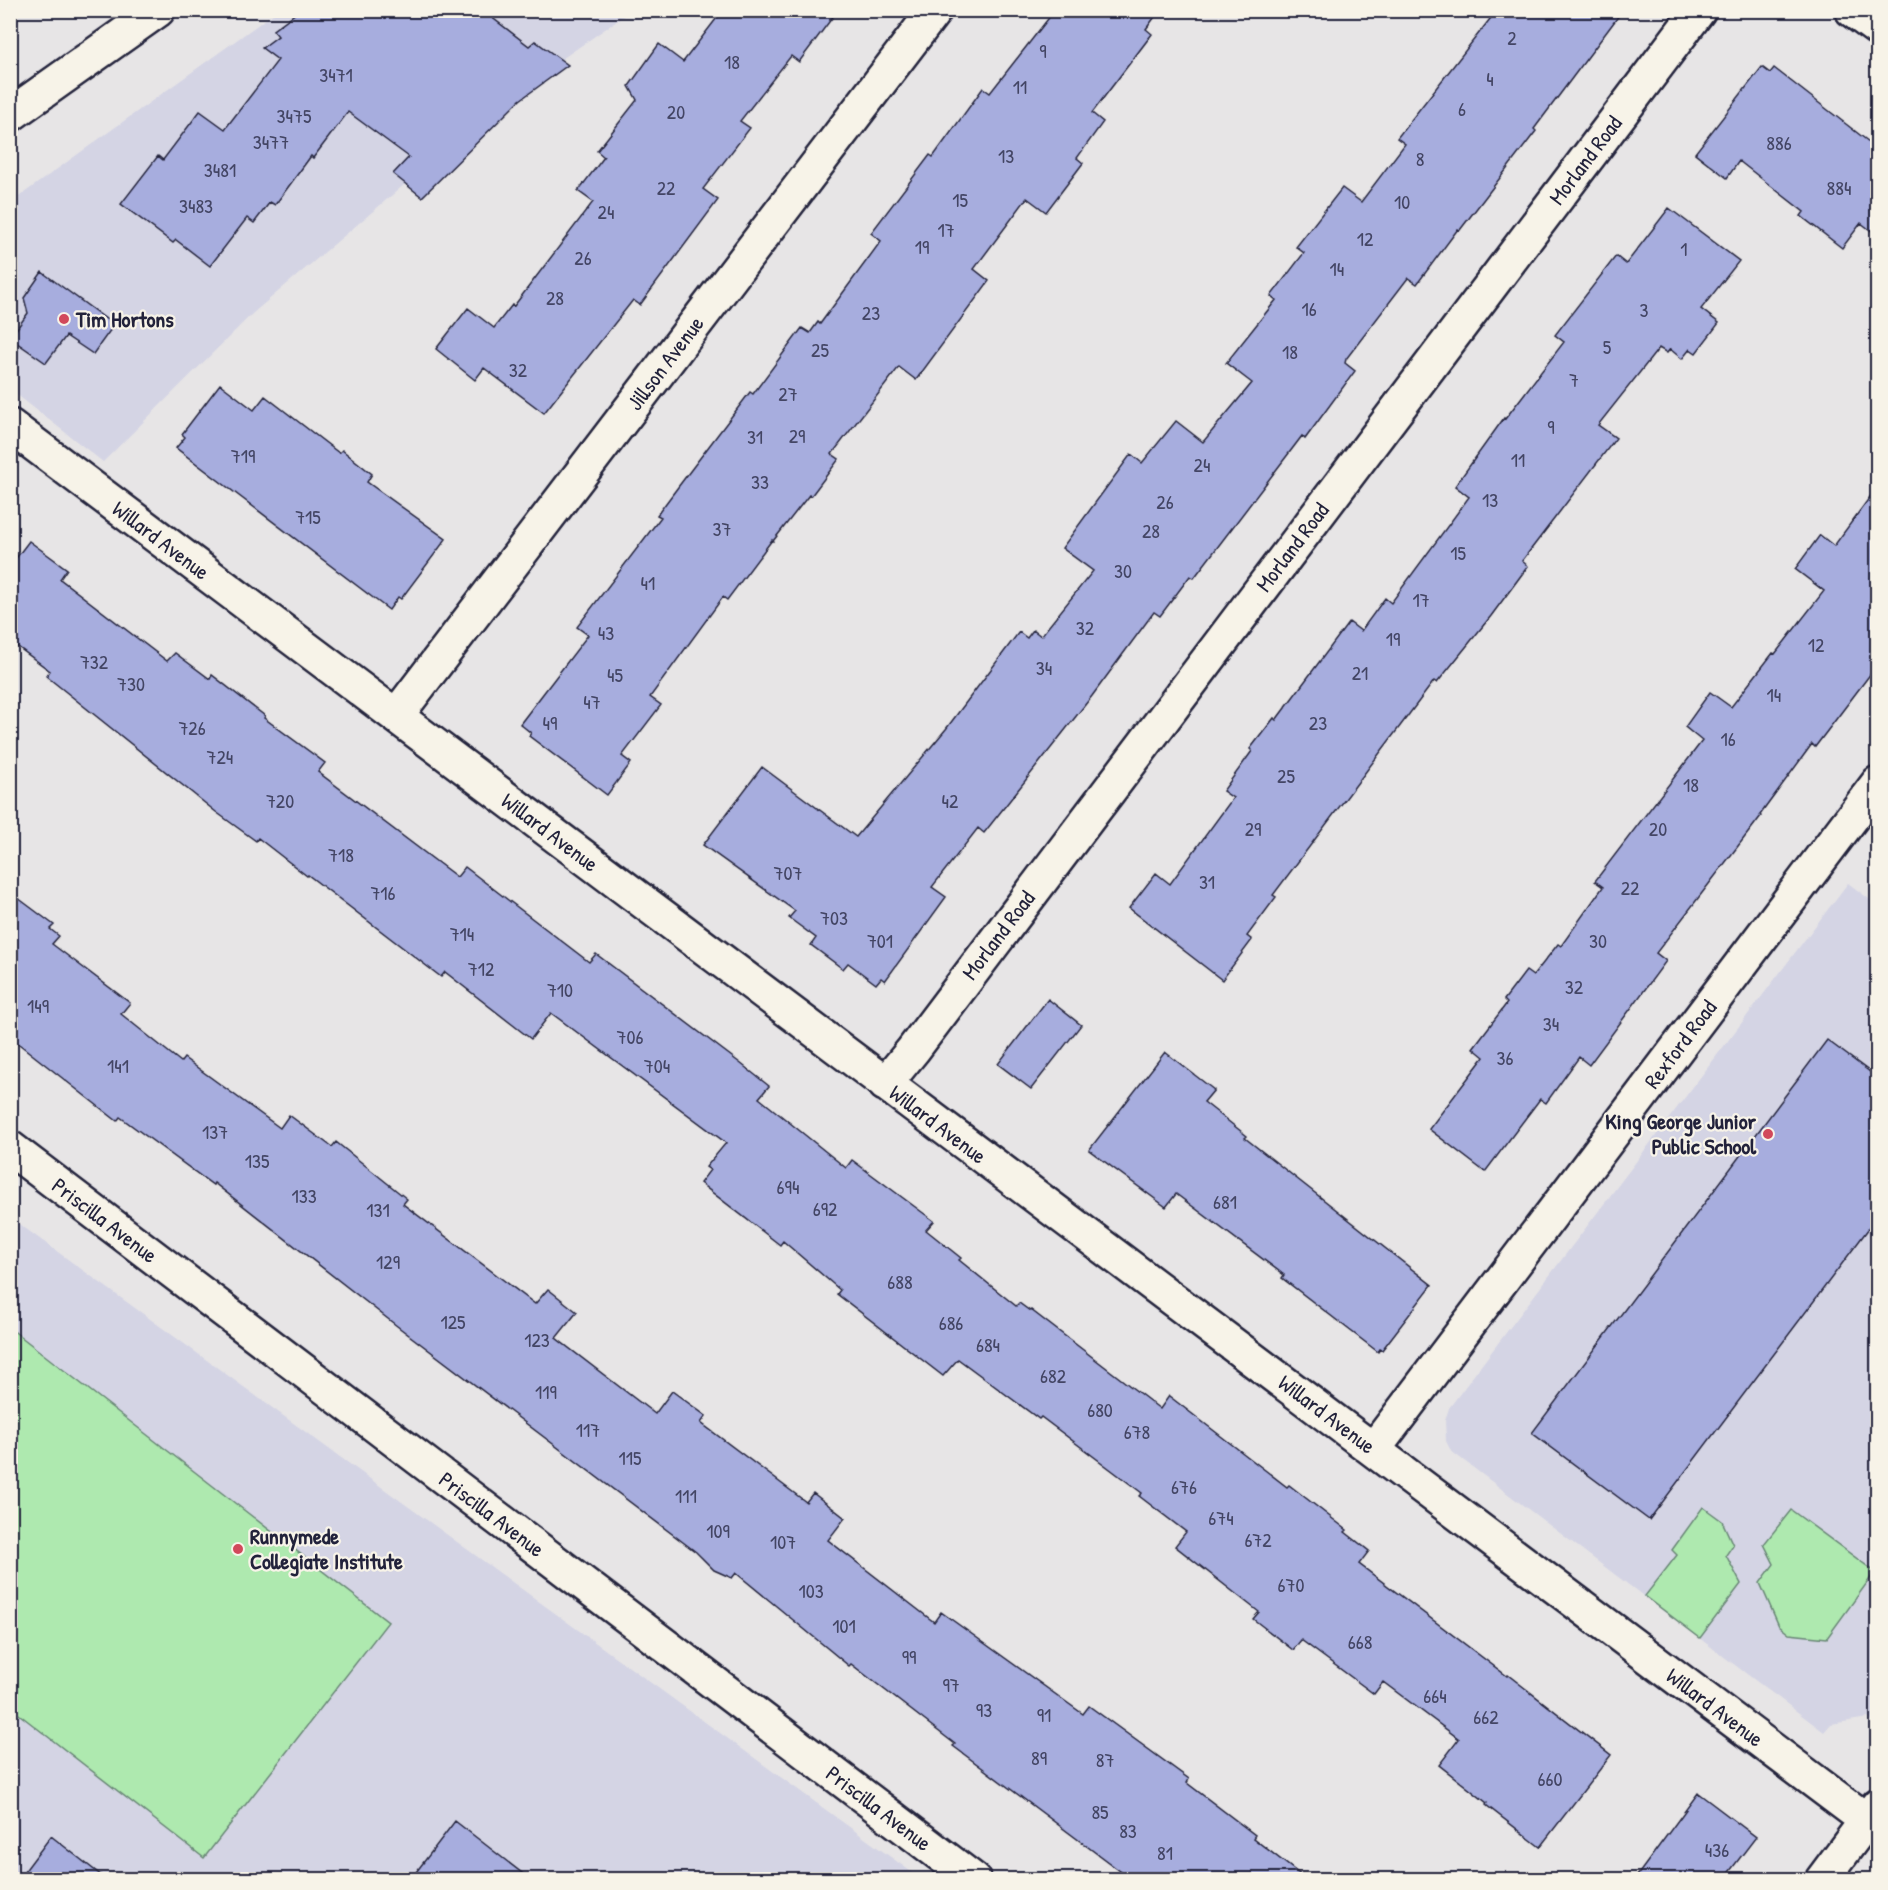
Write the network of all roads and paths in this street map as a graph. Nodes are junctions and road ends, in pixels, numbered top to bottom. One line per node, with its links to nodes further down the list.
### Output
1 (158, 10): 6 (street)
2 (935, 10): 8 (street, Jillson Avenue)
3 (1699, 10): 10 (street, Morland Road)
4 (1852, 10): 5 (street)
5 (1878, 29)
6 (10, 115)
7 (10, 426): 8 (street, Willard Avenue)
8 (396, 716): 10 (street, Willard Avenue)
9 (1878, 783): 12 (street, Rexford Road)
10 (885, 1084): 12 (street, Willard Avenue)
11 (10, 1148): 14 (street, Priscilla Avenue)
12 (1374, 1449): 13 (street, Willard Avenue)
13 (1872, 1813): 15 (street)
14 (974, 1880)
15 (1822, 1880)

